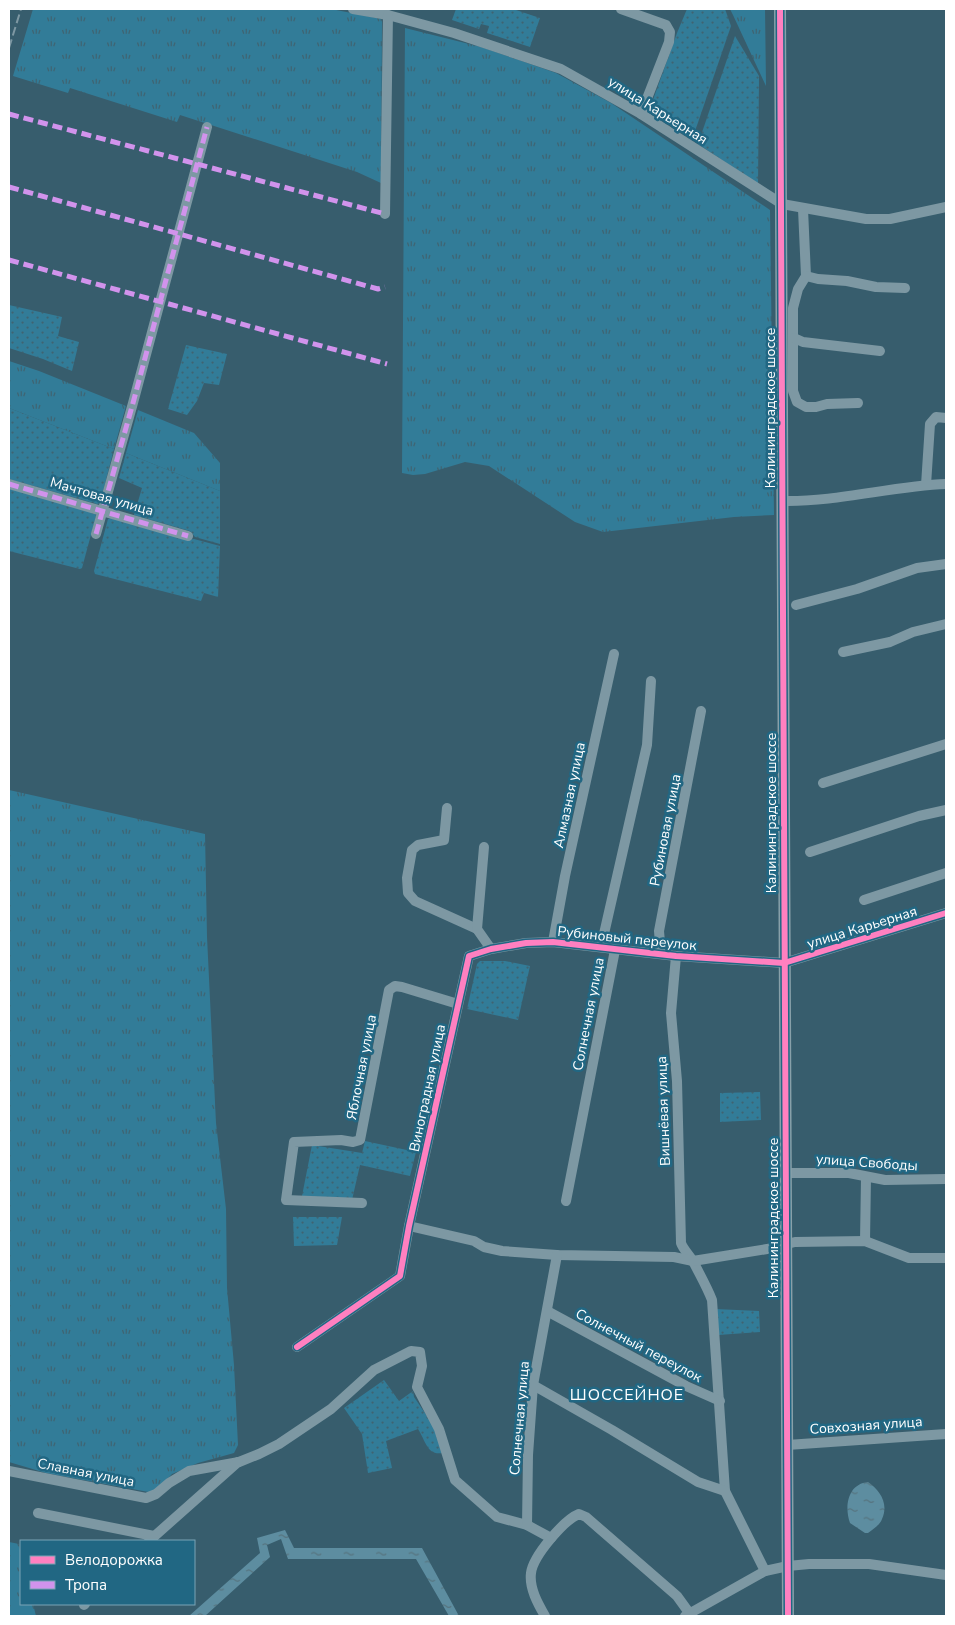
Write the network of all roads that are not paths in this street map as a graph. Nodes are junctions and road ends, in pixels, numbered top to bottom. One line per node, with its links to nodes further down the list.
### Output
1 (353, 9): 2 (street, улица Карьерная)
2 (364, 9): 5 (street, улица Карьерная)
3 (621, 9): 6 (street)
4 (780, 9): 8 (main road, Калининградское шоссе)
5 (388, 15): 6 (street, улица Карьерная); 11 (street)
6 (641, 114): 8 (street, улица Карьерная)
7 (207, 127): 22 (street)
8 (782, 204): 10 (street, улица Карьерная); 21 (main road, Калининградское шоссе)
9 (946, 207): 10 (street, улица Карьерная)
10 (803, 209): 12 (street)
11 (385, 214)
12 (806, 276): 13 (street); 14 (street)
13 (905, 288)
14 (794, 338): 15 (street); 16 (street)
15 (880, 351)
16 (858, 402)
17 (946, 418): 20 (street)
18 (9, 484): 22 (street, Мачтовая улица)
19 (946, 484): 20 (street)
20 (926, 485): 21 (street)
21 (783, 501): 49 (main road, Калининградское шоссе)
22 (102, 511): 23 (street); 24 (street, Мачтовая улица)
23 (96, 534)
24 (188, 536)
25 (946, 564): 26 (street)
26 (796, 605)
27 (946, 624): 28 (street)
28 (843, 652)
29 (614, 654): 42 (street, Алмазная улица)
30 (651, 681): 43 (street)
31 (701, 711): 46 (street, Рубиновая улица)
32 (946, 744): 33 (street)
33 (823, 783)
34 (447, 808): 41 (street)
35 (946, 810): 37 (street)
36 (484, 847): 41 (street)
37 (810, 852)
38 (946, 873): 39 (street)
39 (864, 900)
40 (946, 913): 49 (street, улица Карьерная)
41 (477, 929): 44 (street)
42 (553, 942): 43 (street, Рубиновый переулок); 44 (street, Рубиновый переулок)
43 (600, 948): 45 (street, Рубиновый переулок)
44 (491, 949): 47 (street, Рубиновый переулок)
45 (615, 950): 46 (street, Рубиновый переулок); 54 (street, Солнечная улица)
46 (661, 954): 48 (street, Рубиновый переулок)
47 (469, 956): 50 (street, Виноградная улица)
48 (676, 956): 49 (street, Рубиновый переулок); 61 (street, Вишнёвая улица)
49 (784, 963): 51 (main road, Калининградское шоссе)
50 (458, 1004): 55 (street, Яблочная улица); 56 (street, Виноградная улица)
51 (786, 1172): 52 (street, улица Свободы); 58 (main road, Калининградское шоссе)
52 (866, 1177): 53 (street, улица Свободы); 57 (street)
53 (946, 1179)
54 (566, 1202)
55 (362, 1204)
56 (409, 1226): 59 (street); 63 (street, Виноградная улица)
57 (865, 1241): 58 (street); 60 (street)
58 (786, 1244): 61 (street); 67 (main road, Калининградское шоссе)
59 (556, 1255): 61 (street); 62 (street, Солнечная улица)
60 (946, 1258)
61 (693, 1261): 65 (street, Вишнёвая улица)
62 (546, 1311): 64 (street, Солнечная улица); 65 (street, Солнечный переулок)
63 (297, 1347)
64 (533, 1385): 70 (street); 72 (street, Солнечная улица)
65 (720, 1401): 70 (street, Вишнёвая улица)
66 (946, 1434): 67 (street, Совхозная улица)
67 (787, 1445): 75 (main road, Калининградское шоссе)
68 (238, 1462): 69 (street, Славная улица); 72 (street); 74 (street)
69 (9, 1471)
70 (725, 1491): 76 (street)
71 (38, 1513): 74 (street)
72 (527, 1525): 73 (street)
73 (551, 1538): 78 (street); 79 (street)
74 (151, 1539)
75 (788, 1566): 76 (street); 77 (street); 80 (main road, Калининградское шоссе)
76 (765, 1571): 78 (street)
77 (946, 1575)
78 (688, 1615)
79 (545, 1616)
80 (788, 1616)

